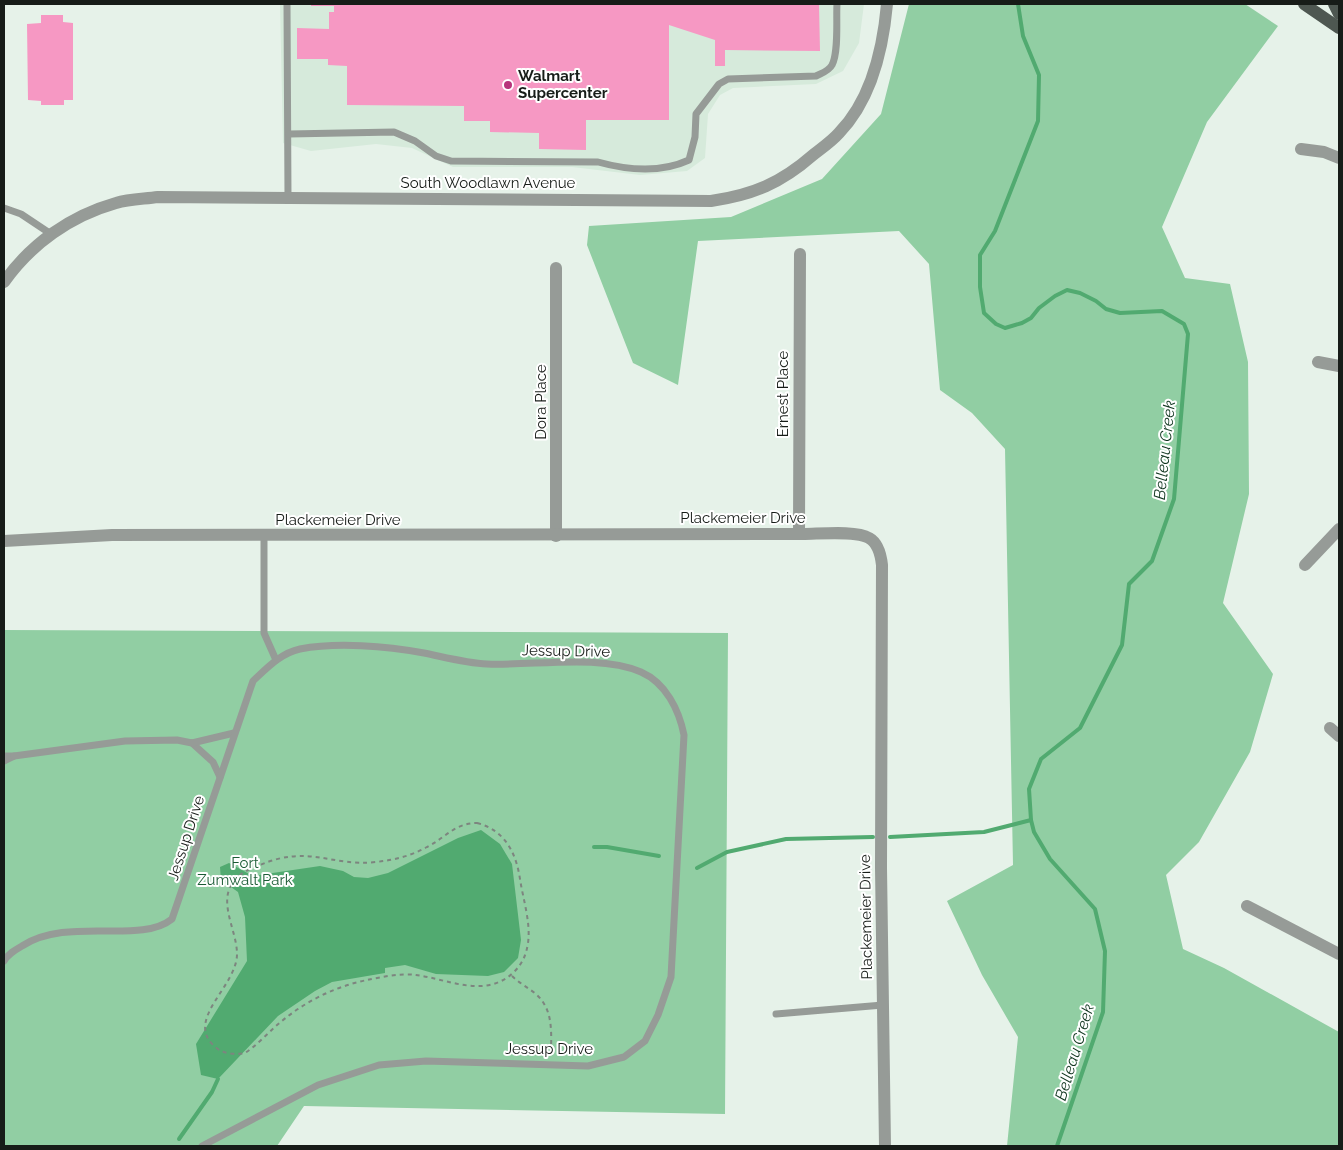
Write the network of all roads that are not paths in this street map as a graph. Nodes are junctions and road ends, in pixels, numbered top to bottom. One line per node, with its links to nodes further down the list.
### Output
1 (287, 4): 8 (lane)
2 (837, 4): 8 (lane)
3 (887, 4): 11 (street, South Woodlawn Avenue)
4 (1304, 4): 7 (main road)
5 (1334, 4): 6 (main road)
6 (1339, 14)
7 (1339, 28)
8 (289, 134): 11 (lane)
9 (1301, 149): 10 (street)
10 (1339, 158)
11 (288, 198): 13 (street, South Woodlawn Avenue)
12 (4, 208): 13 (lane)
13 (51, 234): 16 (street, South Woodlawn Avenue)
14 (800, 254): 20 (street, Ernest Place)
15 (556, 268): 22 (street, Dora Place)
16 (4, 282)
17 (1318, 362): 18 (street)
18 (1339, 366)
19 (1339, 529): 24 (street)
20 (799, 534): 22 (street, Plackemeier Drive); 35 (street, Plackemeier Drive)
21 (264, 536): 22 (street, Plackemeier Drive); 23 (street, Plackemeier Drive); 25 (lane)
22 (556, 536)
23 (4, 541)
24 (1305, 565)
25 (276, 660): 26 (lane, Jessup Drive); 37 (lane, Jessup Drive)
26 (234, 733): 27 (lane); 31 (lane, Jessup Drive)
27 (192, 743): 29 (lane); 31 (lane)
28 (4, 756): 29 (lane)
29 (14, 756): 30 (lane)
30 (4, 761)
31 (220, 777): 34 (lane, Jessup Drive)
32 (1247, 906): 33 (street)
33 (1339, 954)
34 (4, 960)
35 (883, 1005): 36 (lane); 38 (street, Plackemeier Drive)
36 (776, 1014)
37 (202, 1146)
38 (885, 1146)

